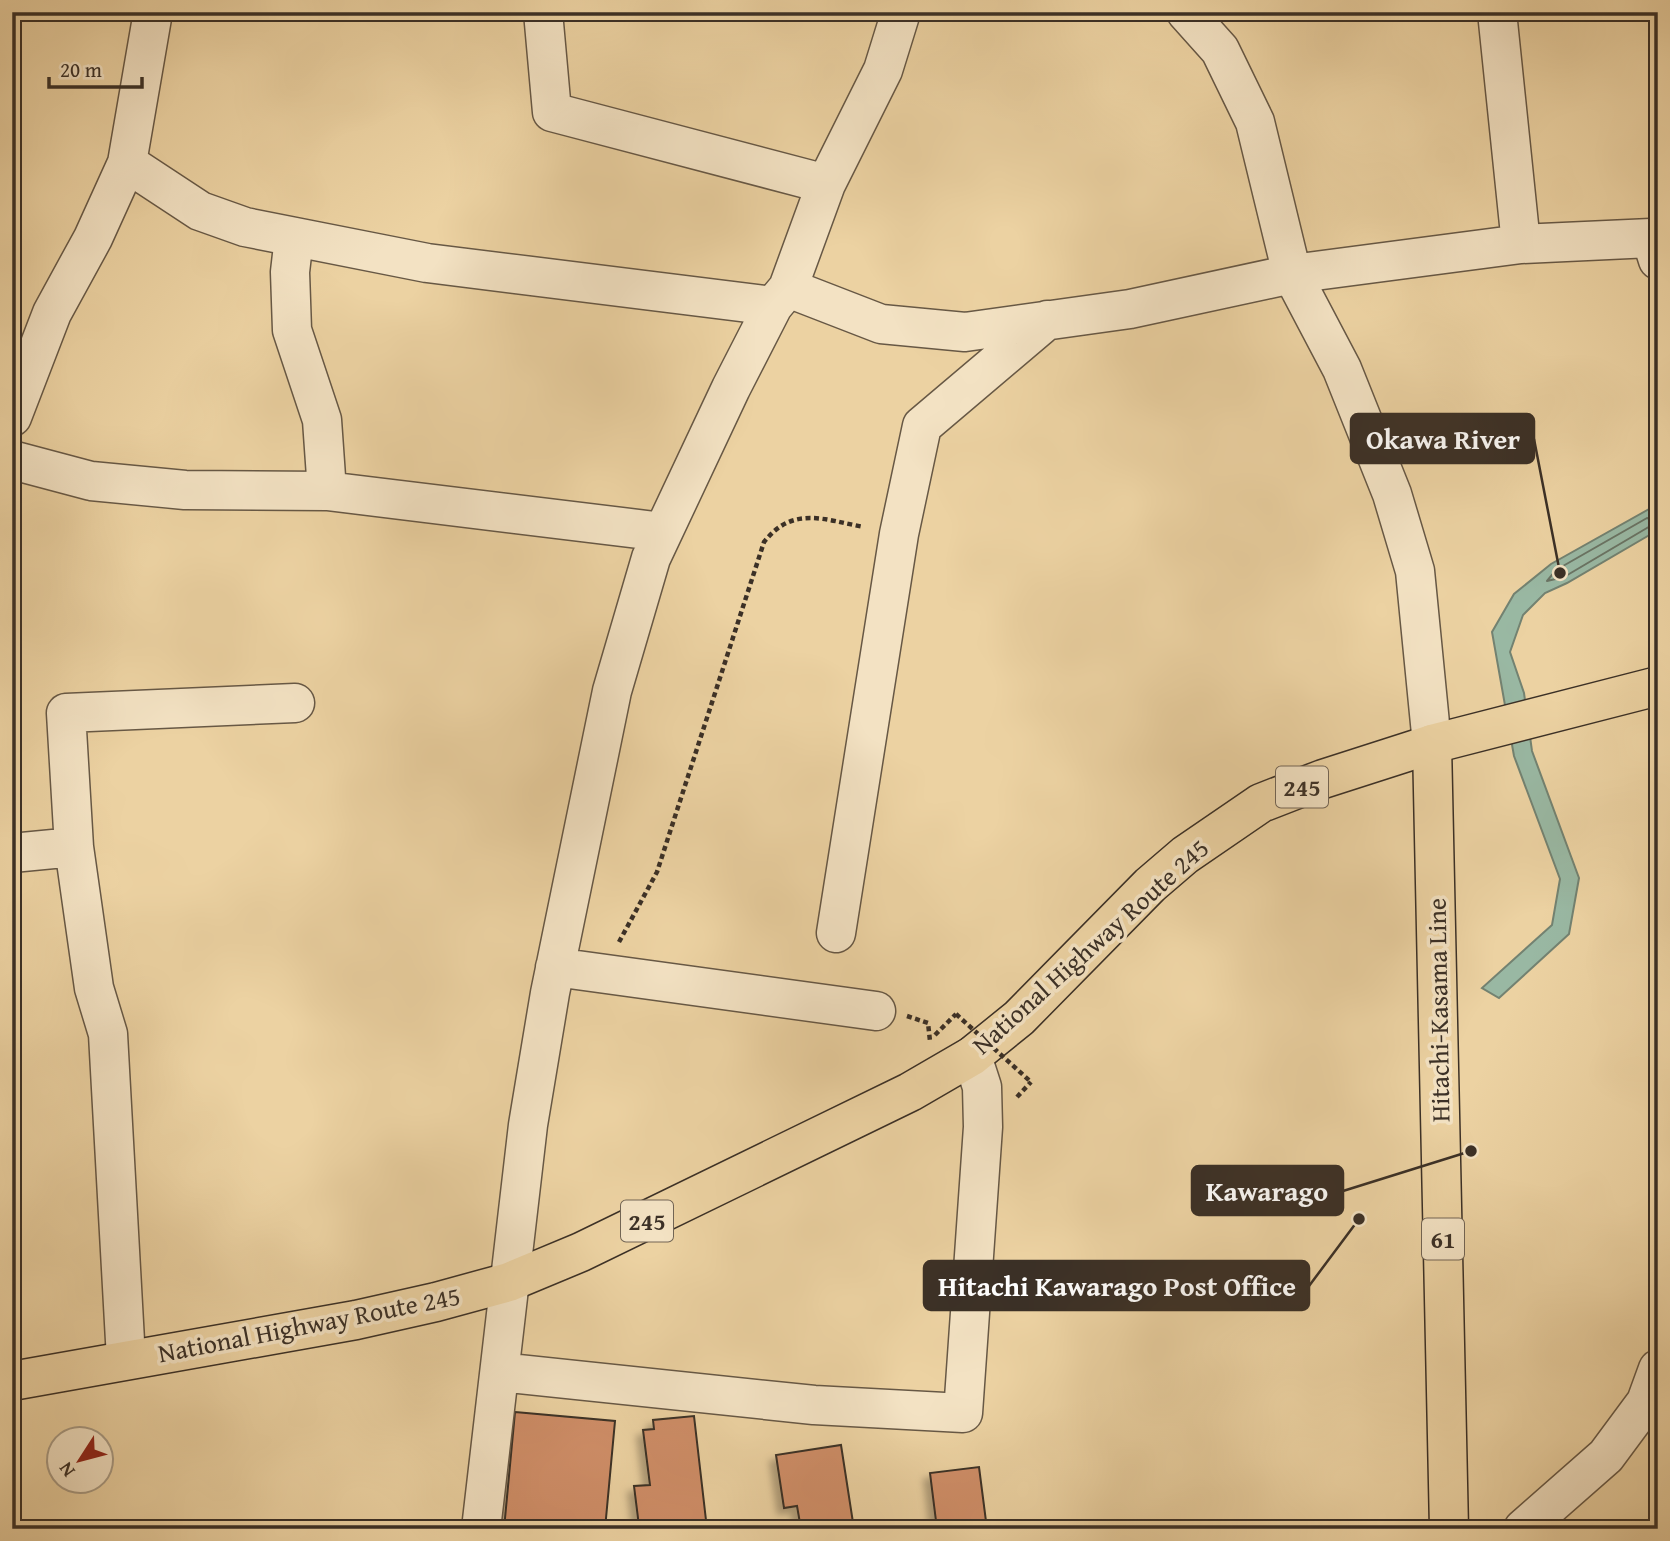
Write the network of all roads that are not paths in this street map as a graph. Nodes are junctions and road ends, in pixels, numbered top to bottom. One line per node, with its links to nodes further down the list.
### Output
1 (153, 12): 6 (street)
2 (543, 12): 7 (street)
3 (901, 12): 7 (street)
4 (1186, 12): 11 (street)
5 (1497, 12): 9 (street)
6 (127, 163): 8 (street); 14 (street)
7 (826, 184): 12 (street)
8 (294, 237): 12 (street); 16 (street)
9 (1521, 244): 10 (street); 11 (street)
10 (1658, 260)
11 (1292, 274): 13 (street); 20 (street)
12 (780, 297): 13 (street); 17 (street)
13 (1046, 320): 23 (street)
14 (12, 417)
15 (12, 460): 16 (street)
16 (327, 491): 17 (street)
17 (663, 532): 24 (street)
18 (1658, 686): 20 (main road, National Highway Route 245 / 245)
19 (295, 703): 21 (street)
20 (1432, 744): 26 (main road, National Highway Route 245 / 245); 33 (main road, Hitachi-Kasama Line / 61)
21 (74, 847): 22 (street); 28 (street)
22 (12, 853)
23 (836, 933)
24 (555, 967): 25 (street); 27 (street)
25 (876, 1011)
26 (972, 1056): 27 (main road, National Highway Route 245 / 245); 30 (street)
27 (509, 1282): 28 (main road, National Highway Route 245 / 245); 30 (street)
28 (126, 1359): 31 (main road, National Highway Route 245 / 245)
29 (1658, 1369): 34 (street)
30 (500, 1372): 32 (street)
31 (12, 1381)
32 (481, 1529)
33 (1449, 1529)
34 (1523, 1529)

